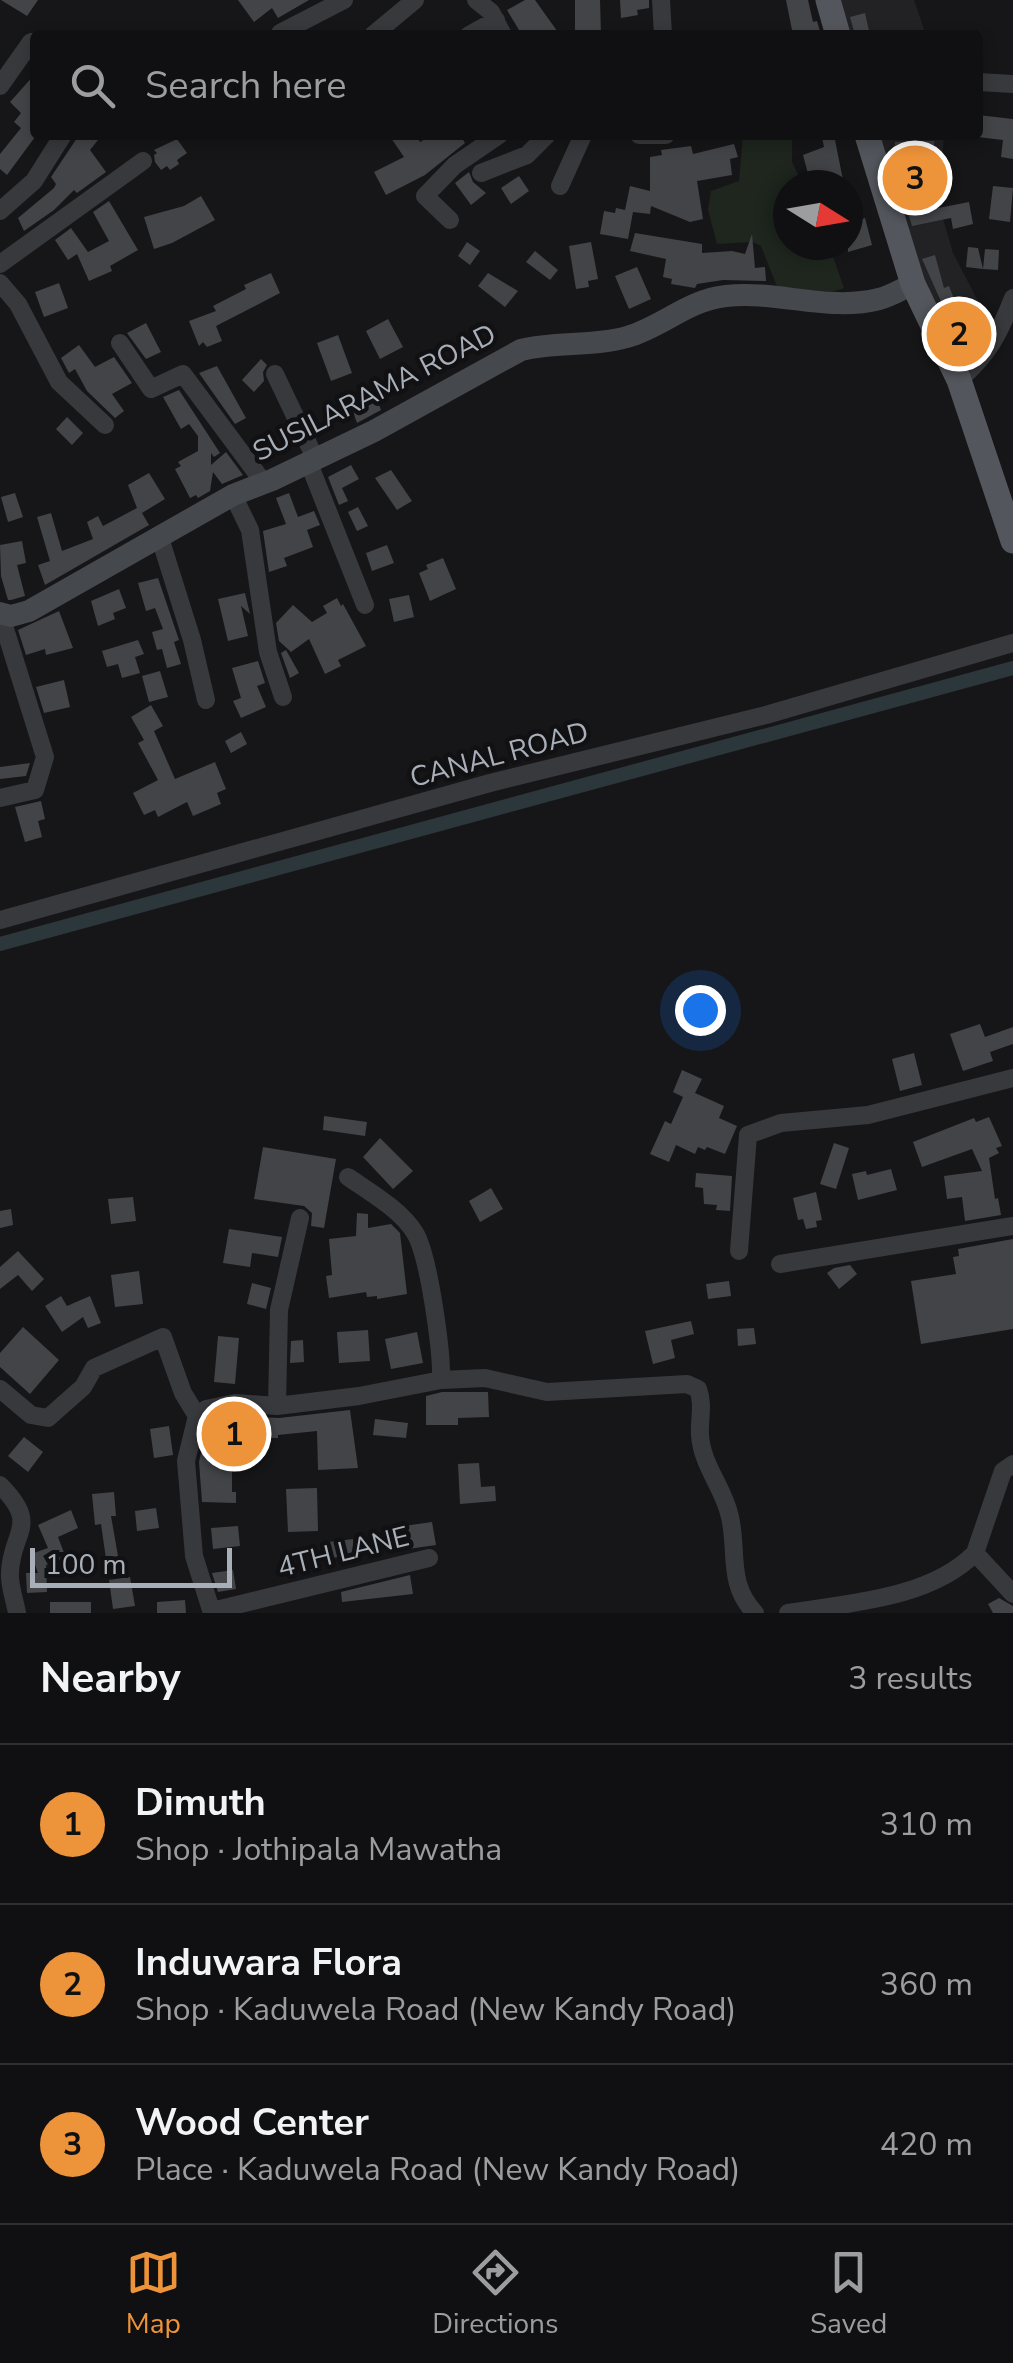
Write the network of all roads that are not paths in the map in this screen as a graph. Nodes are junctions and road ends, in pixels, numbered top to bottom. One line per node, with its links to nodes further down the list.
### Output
1 (344, 0): 7 (street)
2 (415, 0): 8 (street)
3 (508, 0): 6 (street)
4 (661, 0): 9 (street)
5 (828, 0): 10 (main road)
6 (491, 17)
7 (286, 30)
8 (379, 30)
9 (664, 30)
10 (837, 30)
11 (30, 43): 14 (street)
12 (983, 82): 13 (street)
13 (1013, 84)
14 (0, 86)
15 (60, 140): 25 (street)
16 (491, 140): 21 (street)
17 (542, 140): 22 (street)
18 (581, 140): 24 (street)
19 (869, 140): 29 (main road)
20 (143, 161): 27 (street)
21 (454, 165): 23 (street); 26 (street)
22 (481, 173)
23 (422, 186)
24 (560, 186)
25 (0, 211)
26 (450, 220)
27 (0, 264)
28 (0, 283): 34 (street)
29 (914, 284): 33 (main road); 35 (street, SUSILARAMA ROAD)
30 (1013, 298): 33 (street)
31 (120, 343): 36 (street)
32 (276, 374): 35 (street)
33 (959, 380): 39 (main road)
34 (105, 425)
35 (311, 459): 36 (street, SUSILARAMA ROAD); 40 (street)
36 (264, 483): 37 (street, SUSILARAMA ROAD)
37 (233, 495): 38 (street, SUSILARAMA ROAD); 43 (street)
38 (160, 538): 41 (street, SUSILARAMA ROAD); 44 (street)
39 (1013, 541)
40 (364, 604)
41 (0, 613): 45 (street)
42 (1013, 643): 46 (street, CANAL ROAD)
43 (283, 697)
44 (206, 700)
45 (0, 798)
46 (0, 920)
47 (1013, 1078): 51 (street)
48 (348, 1177): 53 (street)
49 (300, 1218): 55 (street)
50 (1013, 1226): 52 (street)
51 (739, 1251)
52 (780, 1264)
53 (441, 1380): 55 (street); 65 (street)
54 (0, 1388): 56 (street)
55 (277, 1406): 56 (street)
56 (197, 1416): 63 (street)
57 (1013, 1464): 59 (street)
58 (0, 1485): 64 (street)
59 (974, 1553): 61 (street); 62 (street)
60 (428, 1558): 63 (street, 4TH LANE)
61 (1013, 1594)
62 (872, 1606): 66 (street)
63 (212, 1612)
64 (17, 1613)
65 (756, 1613)
66 (788, 1613)

